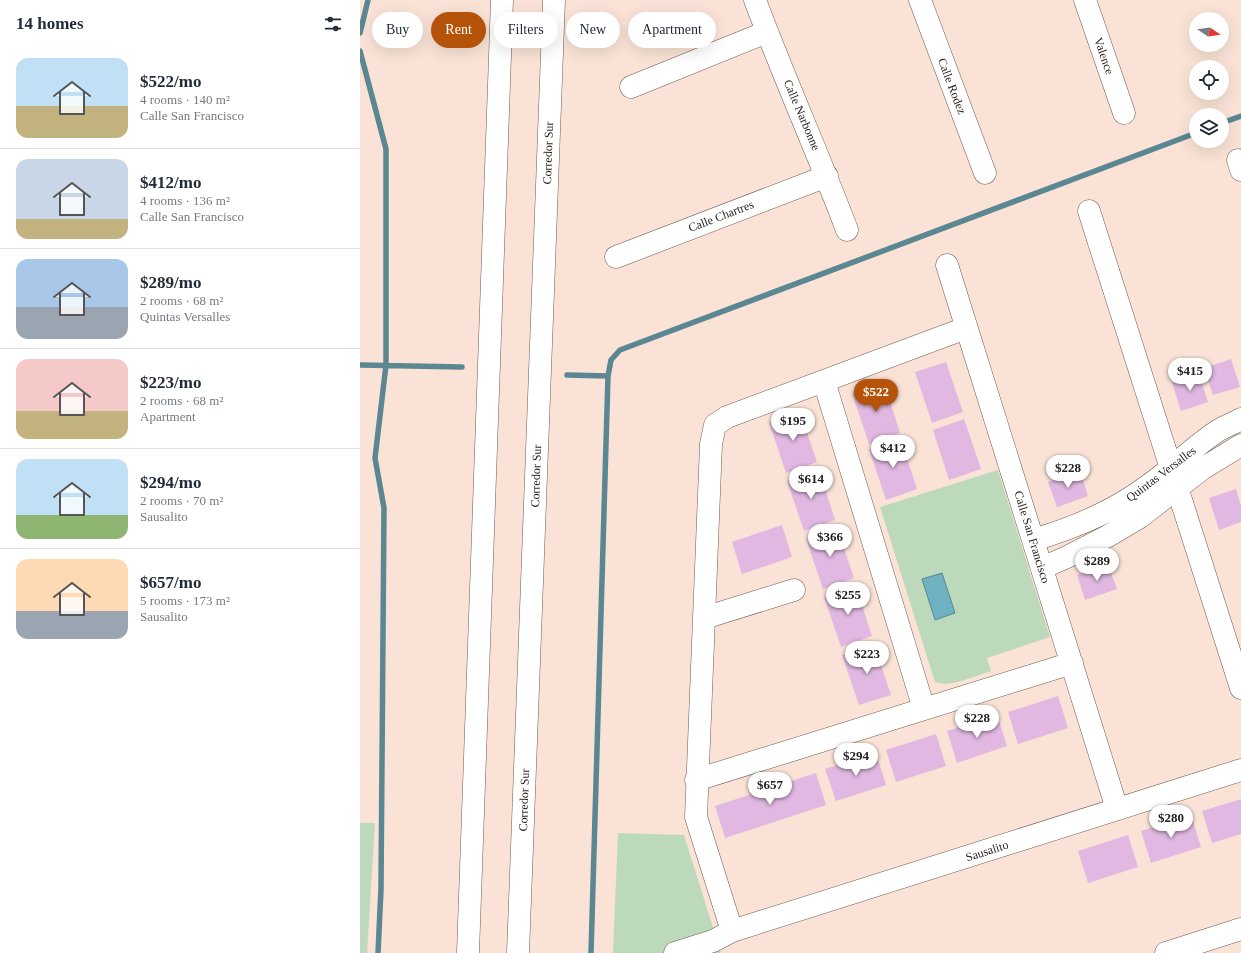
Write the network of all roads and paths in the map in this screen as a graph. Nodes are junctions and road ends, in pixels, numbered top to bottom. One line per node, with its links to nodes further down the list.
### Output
1 (502, 0): 32 (main road)
2 (554, 0): 33 (main road, Corredor Sur)
3 (756, 0): 6 (main road, Calle Narbonne)
4 (920, 0): 9 (main road, Calle Rodez)
5 (1085, 0): 8 (main road, Valence)
6 (767, 32): 7 (main road); 10 (main road, Calle Narbonne)
7 (631, 87)
8 (1124, 113)
9 (985, 173)
10 (827, 176): 12 (main road, Calle Narbonne); 13 (main road, Calle Chartres)
11 (1089, 211): 19 (main road)
12 (847, 230)
13 (616, 257)
14 (947, 264): 15 (main road, Calle San Francisco)
15 (966, 328): 16 (main road); 20 (main road, Calle San Francisco)
16 (824, 381): 23 (main road); 26 (main road)
17 (1241, 419): 19 (main road, Quintas Versalles)
18 (1241, 445): 19 (main road, Quintas Versalles)
19 (1174, 479): 20 (main road, Quintas Versalles); 21 (main road, Quintas Versalles); 25 (main road)
20 (1033, 540): 21 (main road, Calle San Francisco)
21 (1042, 568): 24 (main road, Calle San Francisco)
22 (794, 590): 23 (main road)
23 (704, 618): 28 (main road)
24 (1072, 663): 26 (main road); 29 (main road, Calle San Francisco)
25 (1241, 688)
26 (924, 709): 28 (main road)
27 (1241, 770): 29 (main road, Sausalito)
28 (696, 780): 31 (main road)
29 (1117, 809): 31 (main road, Sausalito)
30 (1241, 929): 35 (main road)
31 (732, 931): 34 (main road, Sausalito)
32 (468, 953)
33 (518, 953)
34 (675, 953)
35 (1166, 953)

